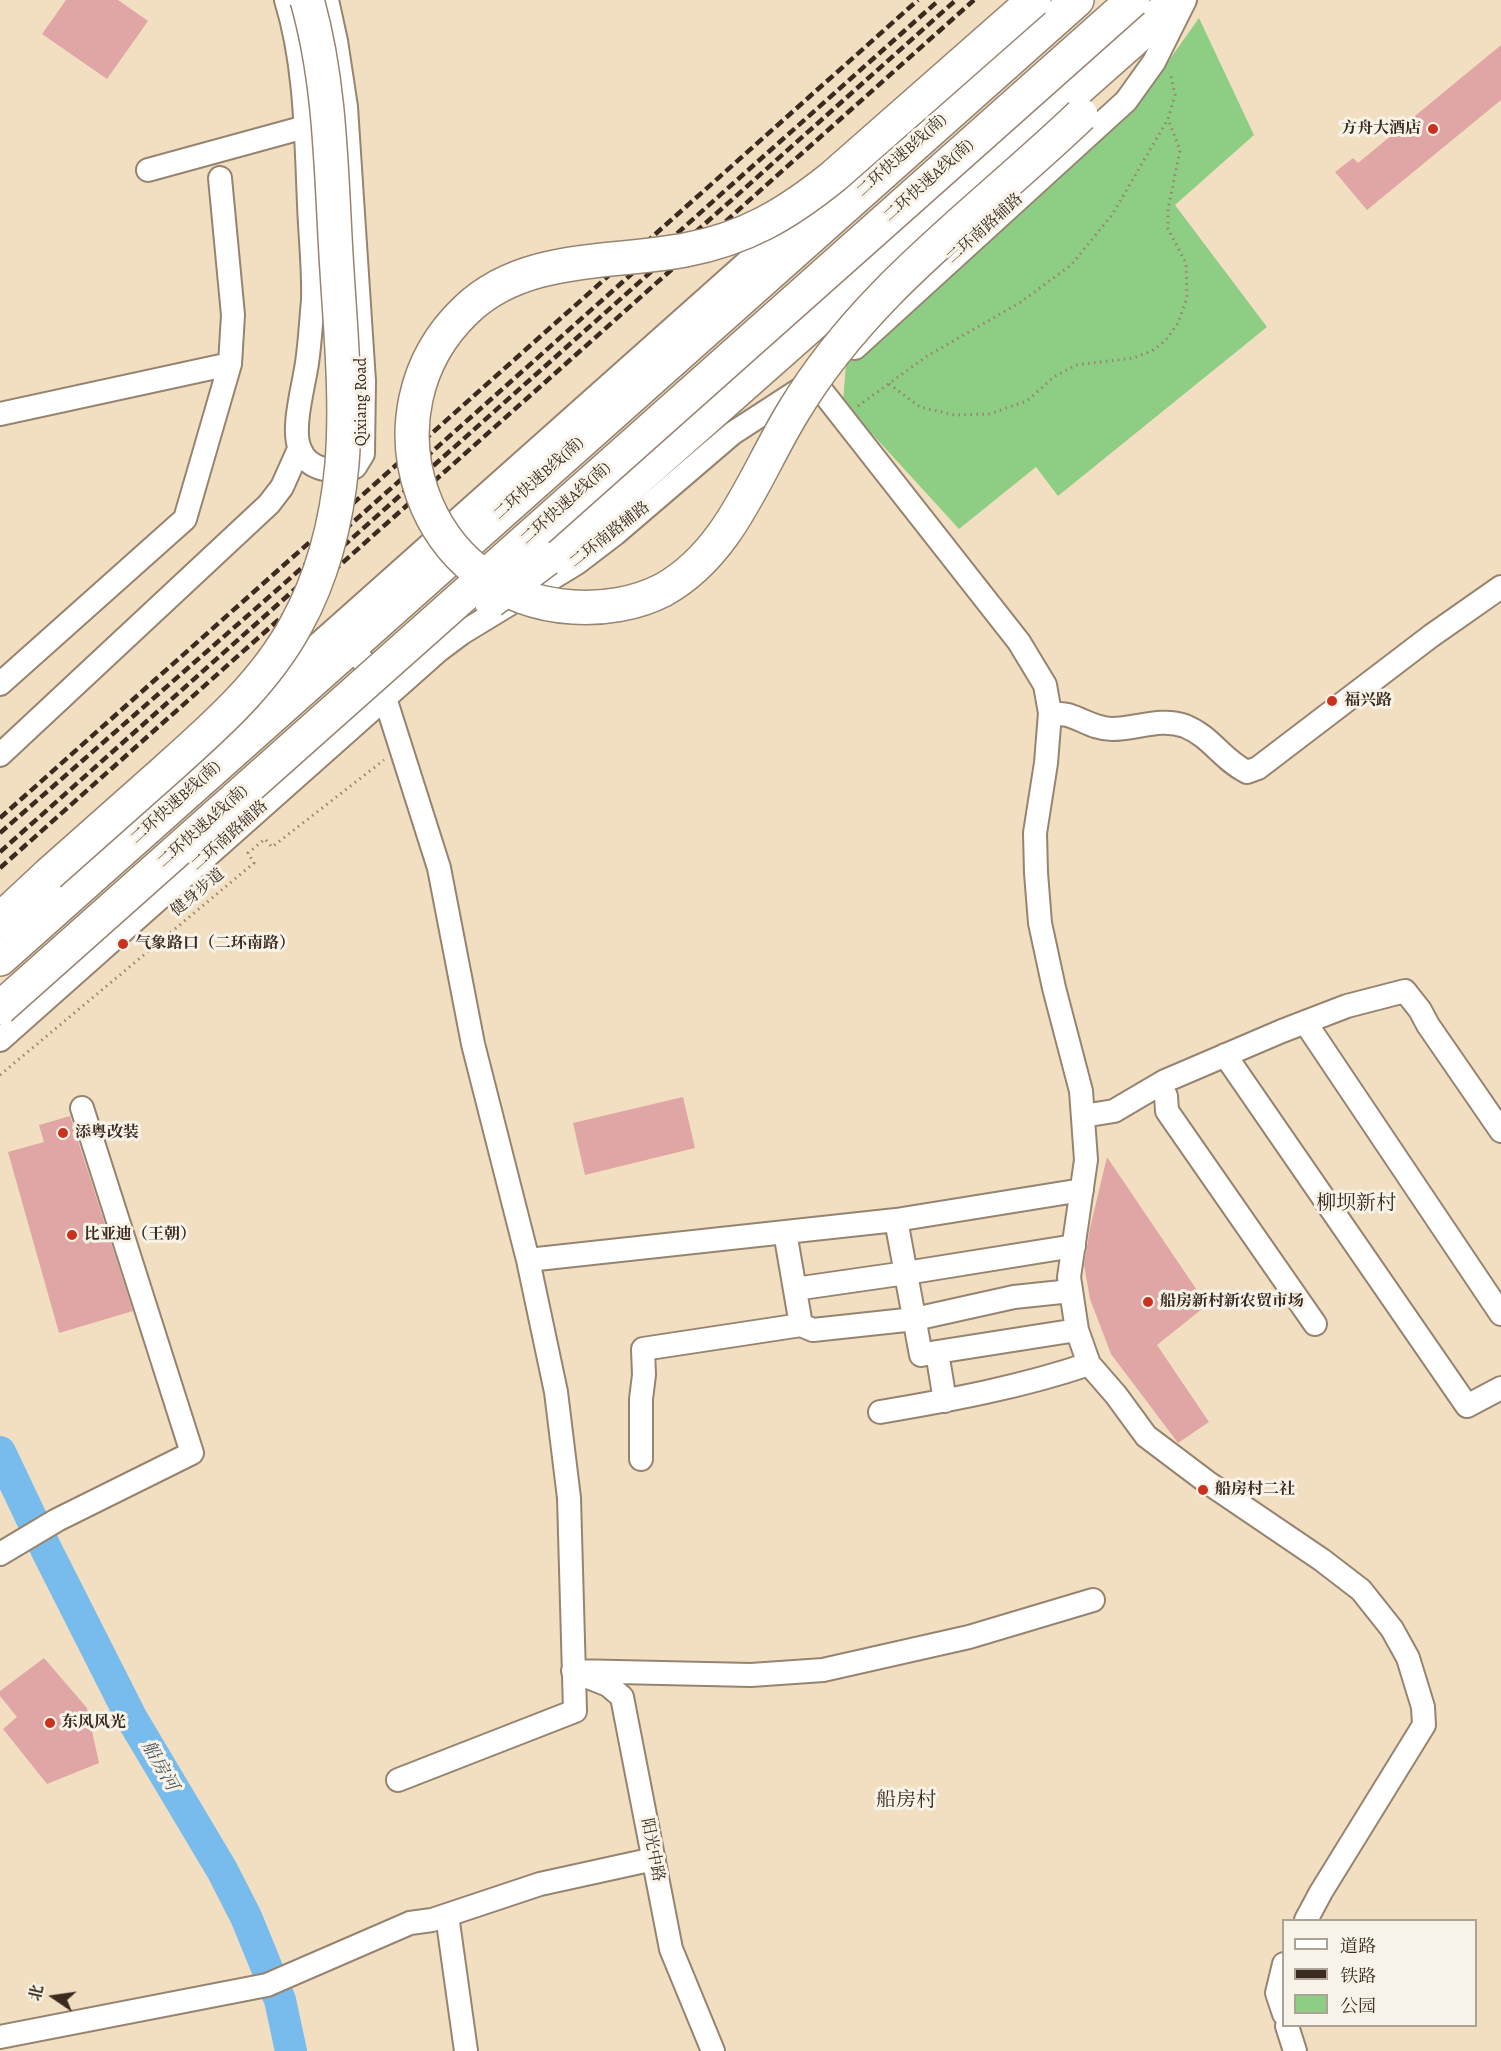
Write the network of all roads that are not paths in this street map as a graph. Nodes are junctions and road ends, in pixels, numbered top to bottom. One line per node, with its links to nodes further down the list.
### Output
1 (286, 0): 11 (street)
2 (307, 0): 24 (highway, bridge)
3 (327, 0): 17 (street, Qixiang Road)
4 (1034, 0): 10 (highway, bridge)
5 (1042, 0): 25 (street)
6 (1077, 0): 26 (highway, 二环快速B线(南))
7 (1133, 0): 21 (highway, 二环快速A线(南), bridge)
8 (1175, 0): 10 (highway)
9 (1185, 0): 15 (street, 二环南路辅路)
10 (1073, 107): 21 (highway, bridge)
11 (305, 127): 12 (street); 17 (street)
12 (148, 170)
13 (220, 178): 14 (street)
14 (230, 364): 16 (street); 20 (street)
15 (814, 381): 21 (street, 二环南路辅路); 22 (street)
16 (0, 414)
17 (299, 449): 23 (street)
18 (1501, 587): 22 (street)
19 (354, 650): 21 (street)
20 (0, 684)
21 (372, 693): 27 (highway, 二环快速A线(南), bridge); 29 (street, 二环南路辅路); 39 (street)
22 (1050, 713): 33 (street)
23 (0, 756)
24 (0, 920)
25 (0, 927)
26 (0, 959)
27 (0, 1008)
28 (1305, 1022): 30 (street); 34 (street); 43 (street)
29 (0, 1040)
30 (1225, 1055): 31 (street); 50 (street)
31 (1158, 1085): 33 (street); 45 (street)
32 (82, 1108): 54 (street)
33 (1083, 1116): 35 (street)
34 (1501, 1131)
35 (1082, 1190): 36 (street); 38 (street)
36 (896, 1220): 37 (street); 40 (street)
37 (785, 1232): 39 (street); 41 (street)
38 (1074, 1246): 40 (street); 42 (street)
39 (528, 1260): 56 (street)
40 (906, 1273): 41 (street); 44 (street)
41 (795, 1289): 46 (street)
42 (1071, 1291): 44 (street); 47 (street)
43 (1501, 1314)
44 (915, 1319): 46 (street); 48 (street)
45 (1315, 1324)
46 (801, 1325): 53 (street)
47 (1077, 1330): 48 (street); 49 (street)
48 (938, 1352): 51 (street)
49 (1089, 1364): 51 (street); 60 (street)
50 (1501, 1388)
51 (945, 1401): 52 (street)
52 (880, 1412)
53 (640, 1459)
54 (6, 1550)
55 (1094, 1600): 56 (street)
56 (573, 1671): 57 (street); 58 (street, 阳光中路)
57 (398, 1780)
58 (654, 1859): 59 (street); 66 (street, 阳光中路)
59 (447, 1915): 64 (street); 65 (street)
60 (1307, 1919)
61 (1282, 1972): 62 (street)
62 (1282, 2008)
63 (1288, 2027): 67 (street)
64 (0, 2037)
65 (466, 2051)
66 (713, 2051)
67 (1295, 2051)

